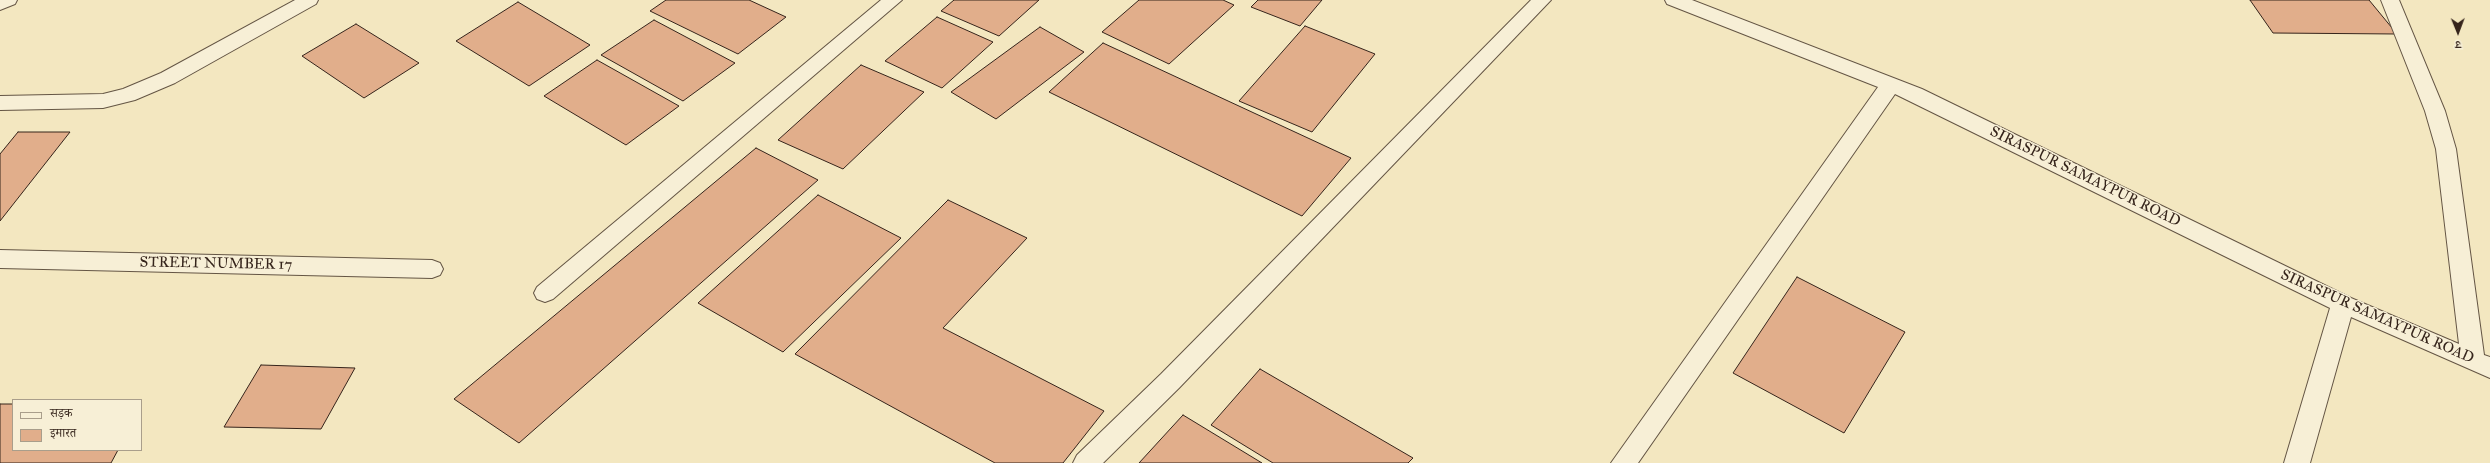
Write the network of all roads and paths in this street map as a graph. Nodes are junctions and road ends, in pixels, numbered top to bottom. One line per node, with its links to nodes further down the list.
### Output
1 (8, 0): 7 (street)
2 (309, 0): 9 (street)
3 (893, 0): 12 (street)
4 (1542, 0): 15 (street)
5 (1674, 0): 8 (street, SIRASPUR SAMAYPUR ROAD)
6 (2390, 0): 14 (street)
7 (0, 4)
8 (1891, 84): 13 (street, SIRASPUR SAMAYPUR ROAD); 16 (street)
9 (0, 103)
10 (0, 259): 11 (street, STREET NUMBER 17)
11 (432, 269)
12 (544, 293)
13 (2343, 304): 14 (street, SIRASPUR SAMAYPUR ROAD); 17 (street)
14 (2482, 365)
15 (1086, 463)
16 (1624, 463)
17 (2297, 463)

